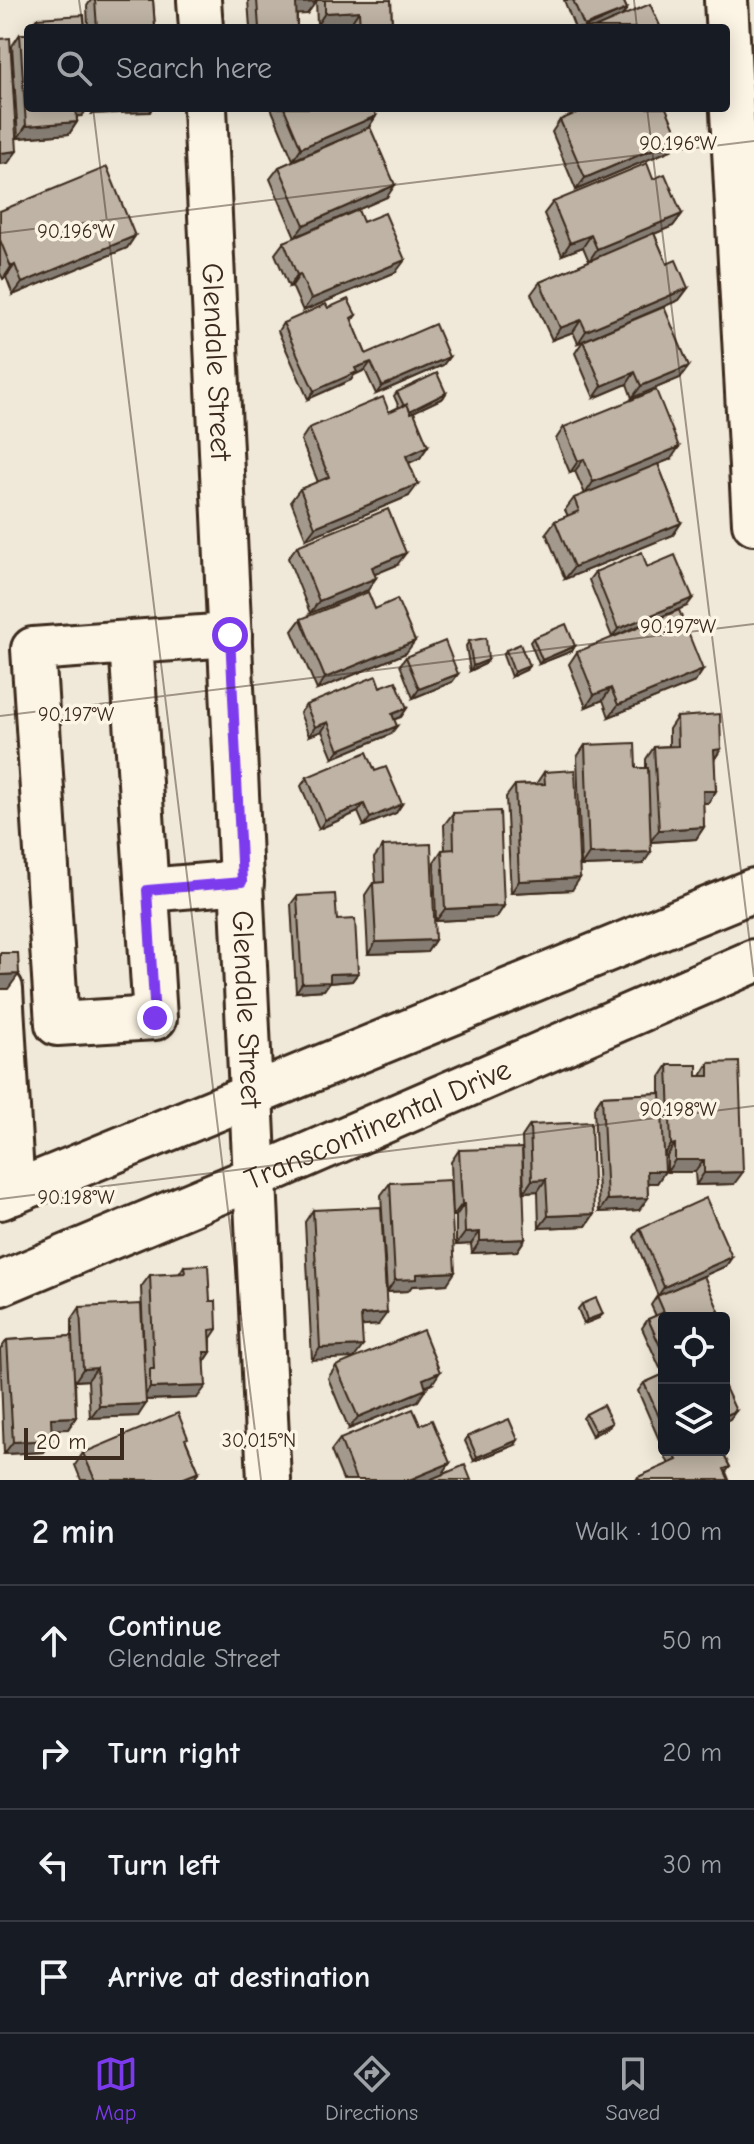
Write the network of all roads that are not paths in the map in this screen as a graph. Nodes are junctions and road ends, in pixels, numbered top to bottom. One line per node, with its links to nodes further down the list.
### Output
1 (199, 0): 3 (street)
2 (726, 0): 4 (street)
3 (201, 24)
4 (727, 24)
5 (730, 75): 7 (street)
6 (205, 112): 8 (street, Glendale Street)
7 (754, 523)
8 (230, 635): 9 (street); 10 (street, Glendale Street)
9 (131, 642): 11 (street); 11 (street)
10 (242, 882): 11 (street); 15 (street, Glendale Street)
11 (147, 890)
12 (754, 890): 15 (street)
13 (754, 961): 16 (street, Transcontinental Drive)
14 (1, 989): 17 (street)
15 (252, 1093): 16 (street, Glendale Street); 17 (street)
16 (256, 1177): 18 (street, Transcontinental Drive); 19 (street, Glendale Street)
17 (6, 1195)
18 (0, 1284)
19 (269, 1480)

